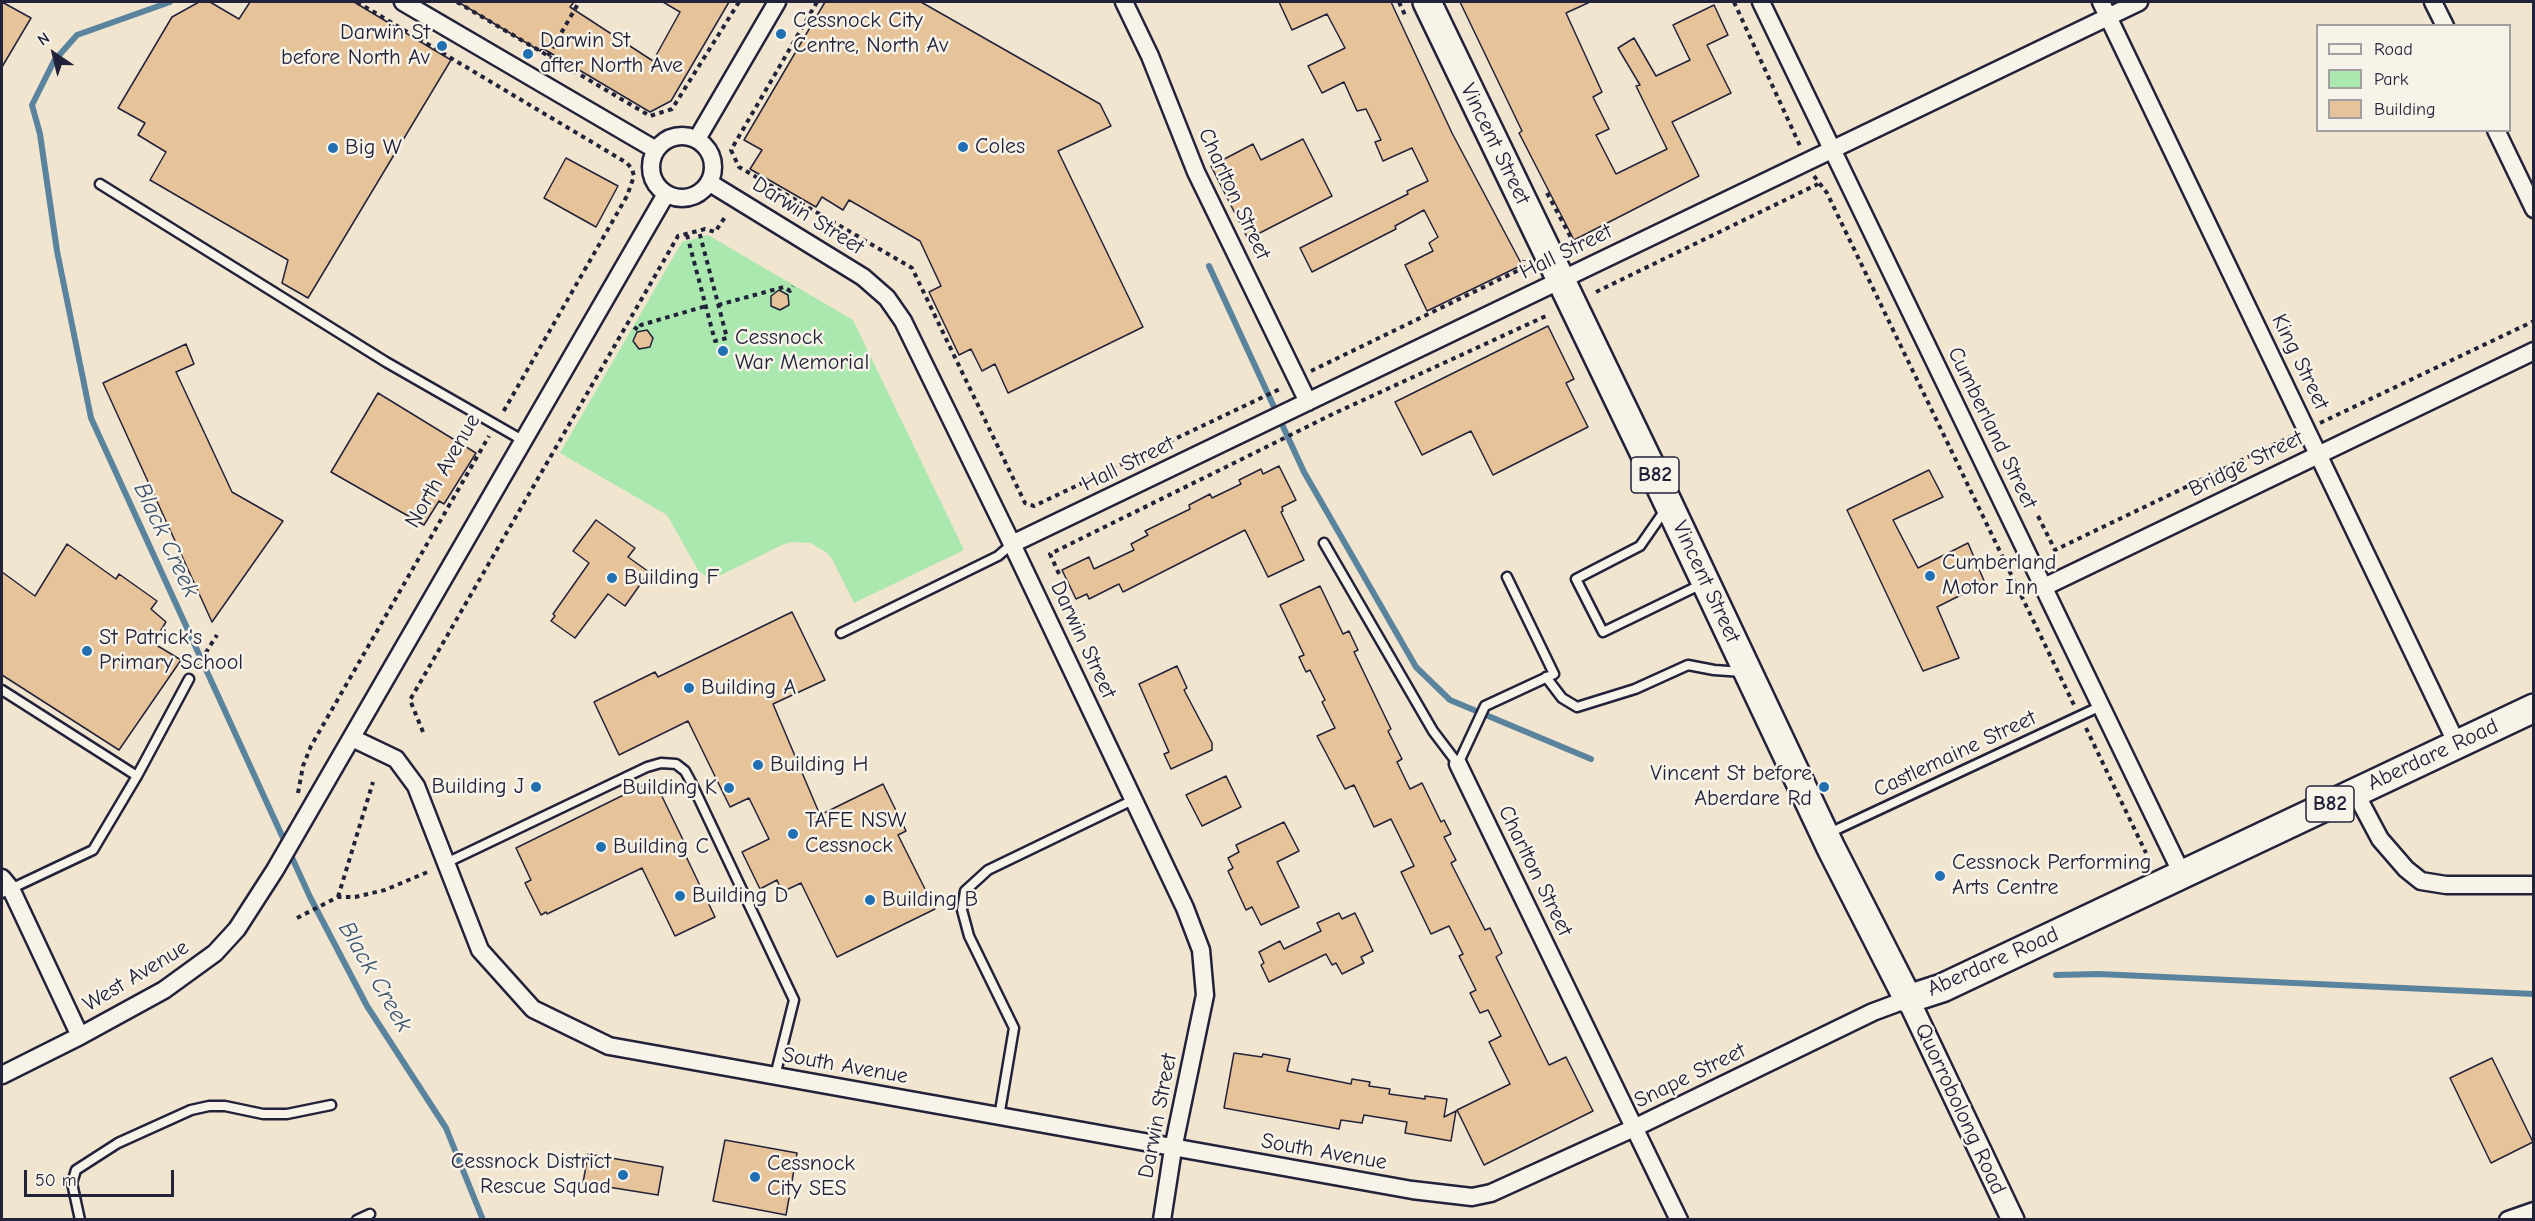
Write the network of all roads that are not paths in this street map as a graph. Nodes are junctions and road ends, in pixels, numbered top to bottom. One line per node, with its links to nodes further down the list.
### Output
1 (403, 2): 13 (street)
2 (777, 2): 11 (street)
3 (1124, 2): 20 (street, Charlton Street)
4 (1427, 2): 18 (main road, Vincent Street / B82)
5 (1761, 2): 12 (street, Cumberland Street)
6 (2139, 2): 8 (street, Hall Street)
7 (2433, 2): 9 (street)
8 (2104, 9): 12 (street, Hall Street); 22 (street, King Street)
9 (2444, 24)
10 (2497, 132): 17 (street)
11 (697, 139): 13 (street); 14 (street)
12 (1832, 149): 18 (street, Hall Street); 28 (street, Cumberland Street)
13 (656, 150): 16 (street)
14 (710, 183): 16 (street); 25 (street, Darwin Street)
15 (100, 184): 21 (lane)
16 (666, 194): 21 (street)
17 (2534, 209)
18 (1561, 279): 20 (street, Hall Street); 23 (main road, Vincent Street / B82)
19 (2534, 351): 22 (street, Bridge Street)
20 (1308, 402): 25 (street, Hall Street)
21 (524, 441): 36 (street)
22 (2319, 454): 28 (street, Bridge Street); 37 (street, King Street)
23 (1669, 505): 27 (main road, Vincent Street / B82); 27 (lane)
24 (1324, 543): 38 (lane)
25 (1012, 544): 29 (lane); 41 (street, Darwin Street)
26 (1507, 577): 31 (lane)
27 (1706, 582): 30 (main road, Vincent Street / B82)
28 (2044, 587): 34 (street, Cumberland Street)
29 (841, 633)
30 (1749, 672): 31 (lane); 42 (main road, Vincent Street / B82)
31 (1546, 677): 38 (lane)
32 (189, 679): 39 (lane)
33 (2, 690): 39 (lane)
34 (2101, 706): 42 (lane, Castlemaine Street); 44 (street, Cumberland Street)
35 (2534, 708): 37 (main road, Aberdare Road / B82)
36 (352, 738): 43 (street, South Avenue); 48 (street, West Avenue)
37 (2457, 744): 40 (main road, Aberdare Road / B82)
38 (1458, 764): 53 (street, Charlton Street)
39 (137, 776): 46 (lane)
40 (2355, 792): 44 (main road, Aberdare Road / B82); 45 (street)
41 (1133, 800): 52 (lane); 54 (street, Darwin Street)
42 (1825, 835): 47 (main road, Vincent Street / B82)
43 (446, 863): 50 (street, South Avenue); 50 (lane)
44 (2182, 874): 47 (main road, Aberdare Road / B82)
45 (2534, 885)
46 (4, 886): 48 (street)
47 (1908, 999): 53 (street, Snape Street); 62 (street, Quorrobolong Road)
48 (80, 1036): 49 (street, West Avenue)
49 (2, 1075)
50 (775, 1076): 52 (street, South Avenue)
51 (332, 1105): 58 (lane)
52 (999, 1117): 54 (street, South Avenue)
53 (1634, 1128): 55 (street, Snape Street); 61 (street, Charlton Street)
54 (1173, 1149): 55 (street, South Avenue); 60 (street, Darwin Street)
55 (1491, 1194)
56 (2534, 1210): 63 (street)
57 (370, 1214): 59 (lane)
58 (80, 1220)
59 (357, 1220)
60 (1162, 1220)
61 (1678, 1220)
62 (2013, 1220)
63 (2508, 1220)

